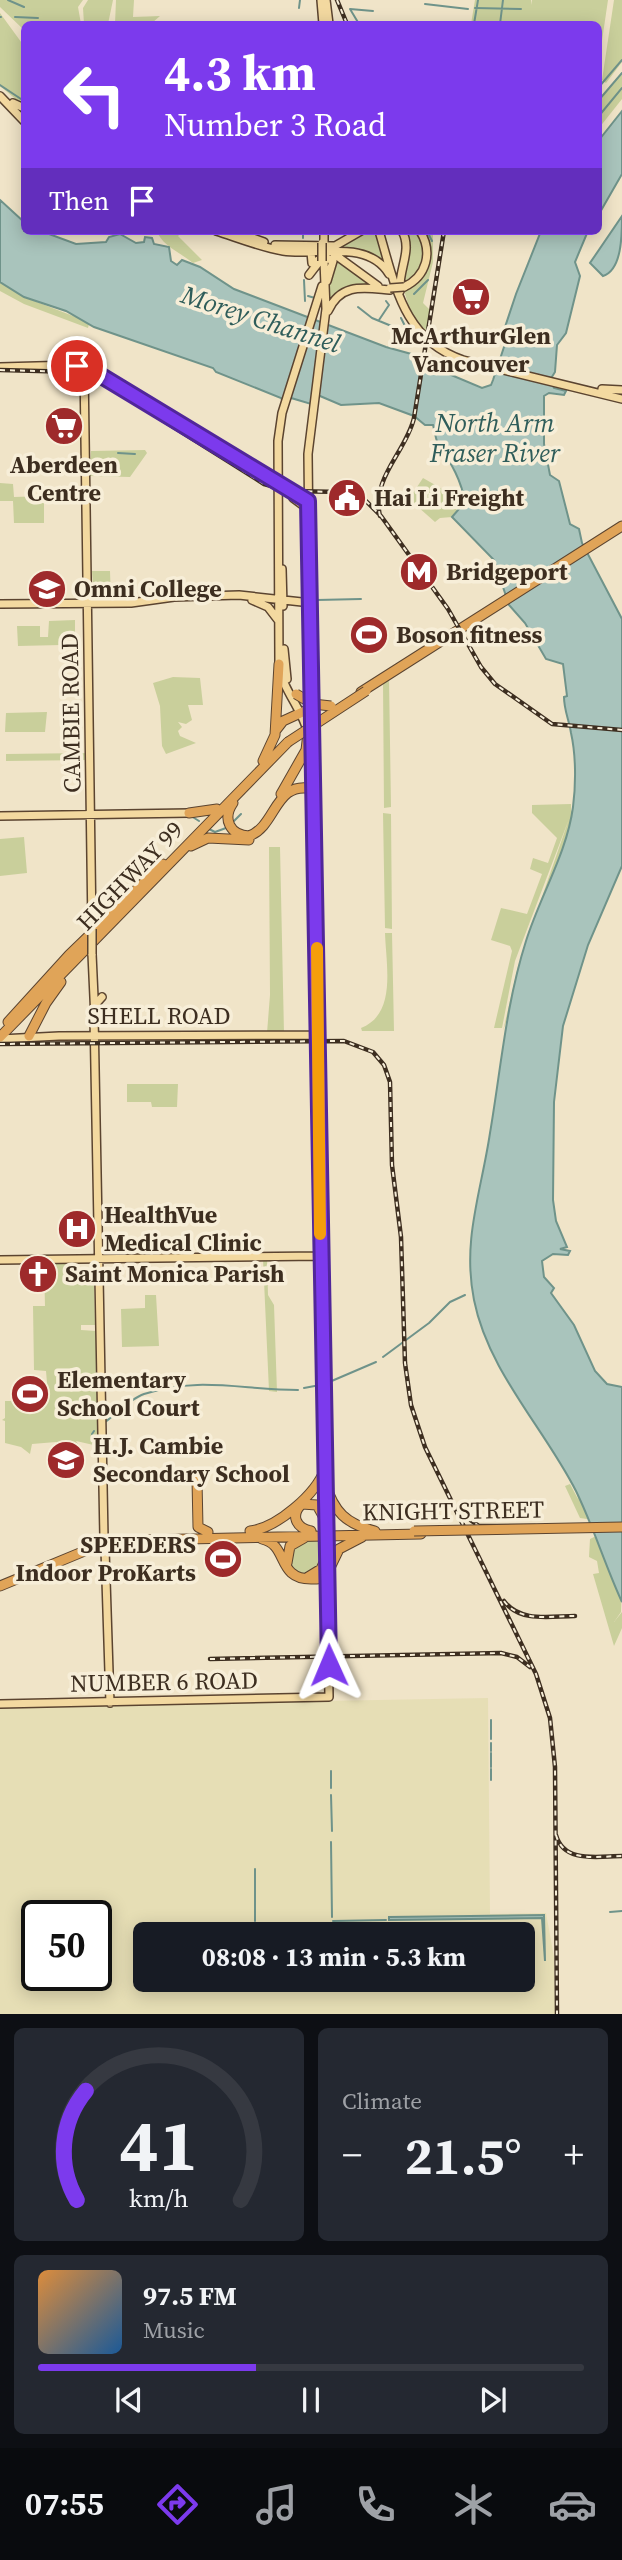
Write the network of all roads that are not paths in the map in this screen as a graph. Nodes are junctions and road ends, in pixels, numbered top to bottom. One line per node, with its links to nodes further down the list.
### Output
1 (324, 0): 2 (main road); 3 (main road)
2 (323, 21)
3 (328, 21)
4 (0, 90): 6 (main road)
5 (0, 96): 9 (main road)
6 (13, 103): 7 (main road); 8 (main road)
7 (21, 107)
8 (21, 111)
9 (21, 118)
10 (235, 235): 18 (main road)
11 (238, 235): 18 (main road)
12 (323, 235): 17 (main road)
13 (354, 235): 17 (main road)
14 (381, 235): 22 (main road)
15 (403, 235): 22 (main road)
16 (422, 235): 22 (main road)
17 (322, 245): 18 (main road); 20 (main road, bridge)
18 (310, 247): 19 (main road); 20 (main road)
19 (330, 252): 22 (main road); 22 (main road)
20 (323, 260): 21 (main road); 23 (main road); 30 (main road)
21 (309, 275)
22 (396, 290): 23 (main road); 24 (main road)
23 (325, 320): 33 (main road)
24 (429, 340): 27 (main road); 29 (main road)
25 (0, 368): 26 (main road)
26 (84, 369): 31 (main road); 41 (main road, CAMBIE ROAD)
27 (583, 386): 28 (main road); 29 (main road)
28 (622, 390)
29 (622, 398)
30 (278, 474): 31 (main road); 32 (main road)
31 (269, 480): 32 (main road); 32 (main road)
32 (282, 494): 33 (main road); 33 (main road); 36 (main road); 39 (main road)
33 (308, 505): 42 (main road)
34 (622, 527): 47 (highway, bridge); 51 (highway, bridge)
35 (268, 531): 36 (main road)
36 (278, 542): 39 (main road)
37 (183, 599): 38 (main road); 39 (main road); 41 (main road); 41 (main road)
38 (252, 600): 39 (main road); 43 (main road)
39 (282, 602): 42 (main road); 43 (main road); 45 (main road)
40 (0, 606): 41 (main road)
41 (89, 606): 58 (main road, CAMBIE ROAD)
42 (313, 607): 46 (main road)
43 (279, 622): 44 (main road)
44 (279, 664): 48 (main road); 49 (highway)
45 (296, 694): 47 (highway, bridge)
46 (313, 699): 48 (highway); 52 (main road)
47 (345, 702): 51 (highway, bridge)
48 (302, 714): 49 (highway); 50 (main road)
49 (276, 732): 53 (highway)
50 (308, 733): 52 (main road); 55 (highway)
51 (287, 742): 53 (highway, HIGHWAY 99)
52 (313, 746): 54 (main road)
53 (259, 769): 55 (highway); 56 (highway, HIGHWAY 99); 60 (highway, HIGHWAY 99)
54 (310, 791): 55 (highway); 60 (highway); 68 (main road)
55 (275, 806)
56 (217, 809): 57 (highway); 61 (highway, HIGHWAY 99)
57 (190, 813): 58 (main road)
58 (92, 814): 59 (main road); 64 (main road, CAMBIE ROAD, bridge)
59 (0, 816)
60 (176, 857): 62 (highway, HIGHWAY 99)
61 (163, 864): 65 (highway, HIGHWAY 99); 65 (highway)
62 (129, 905): 66 (highway); 67 (highway, HIGHWAY 99)
63 (102, 997): 64 (main road)
64 (94, 1006): 71 (main road, CAMBIE ROAD)
65 (4, 1021): 67 (highway, HIGHWAY 99)
66 (37, 1022): 69 (highway); 70 (highway)
67 (1, 1035): 70 (main road, SHELL ROAD)
68 (318, 1035): 71 (main road, SHELL ROAD); 72 (main road)
69 (41, 1036): 70 (main road, SHELL ROAD); 71 (main road, SHELL ROAD)
70 (29, 1037)
71 (91, 1037): 73 (main road, CAMBIE ROAD)
72 (321, 1256): 73 (main road); 75 (main road)
73 (97, 1259): 74 (main road); 91 (main road, CAMBIE ROAD, bridge)
74 (0, 1260)
75 (325, 1469): 77 (main road); 78 (highway)
76 (197, 1480): 84 (highway)
77 (326, 1488): 78 (highway); 82 (main road); 83 (highway)
78 (306, 1496): 80 (highway)
79 (622, 1528): 85 (highway, KNIGHT STREET, bridge)
80 (250, 1531): 81 (highway); 84 (highway)
81 (311, 1531): 82 (highway); 82 (highway)
82 (327, 1531): 83 (highway, KNIGHT STREET); 85 (highway, KNIGHT STREET); 86 (highway, KNIGHT STREET); 87 (highway, KNIGHT STREET); 88 (main road); 88 (highway)
83 (377, 1531): 85 (highway, KNIGHT STREET)
84 (208, 1532): 86 (highway)
85 (412, 1533): 89 (highway)
86 (171, 1535): 90 (highway, KNIGHT STREET)
87 (229, 1538): 89 (highway); 90 (highway, KNIGHT STREET)
88 (327, 1556): 89 (main road)
89 (326, 1579): 91 (main road, NUMBER 6 ROAD)
90 (1, 1584)
91 (110, 1703): 92 (main road, NUMBER 6 ROAD)
92 (0, 1704)

